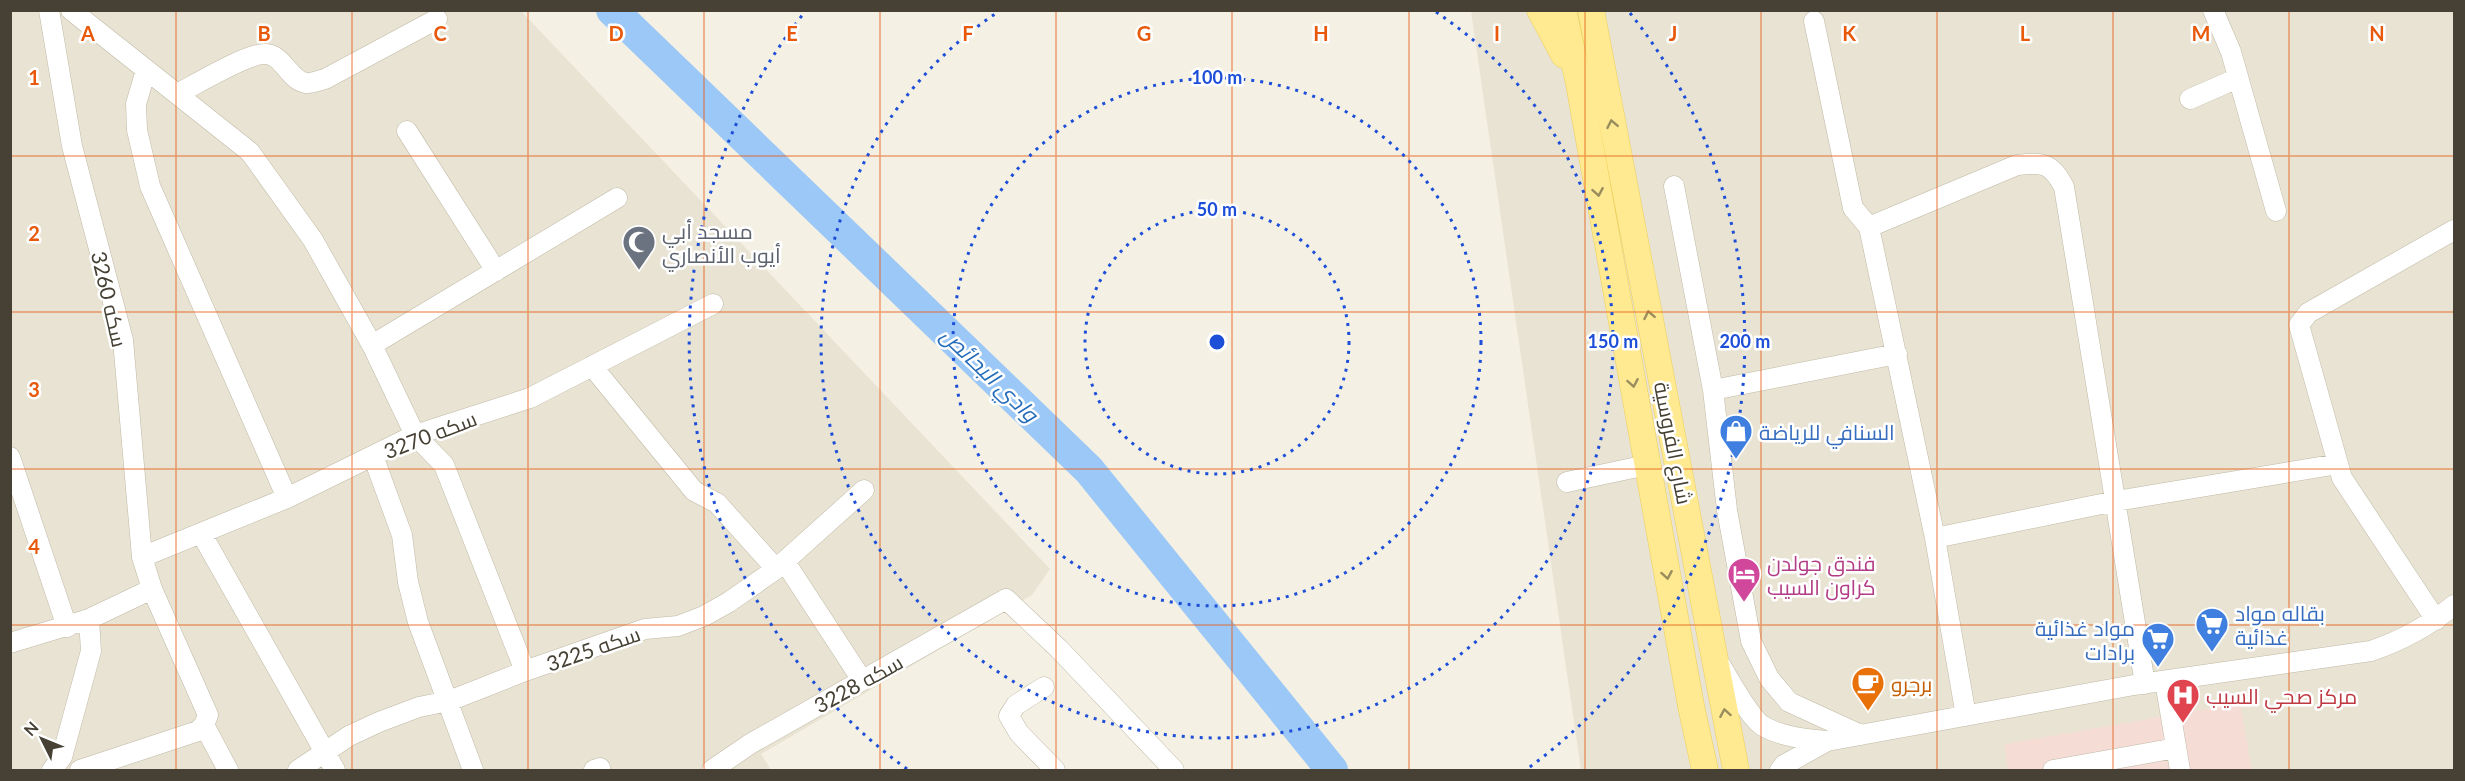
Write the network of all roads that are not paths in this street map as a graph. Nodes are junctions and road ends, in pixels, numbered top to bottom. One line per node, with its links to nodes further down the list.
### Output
1 (49, 10): 37 (street, سكه 3260)
2 (71, 10): 9 (street)
3 (1540, 10): 11 (main road)
4 (1563, 10): 11 (main road, شارع الفروسية)
5 (1591, 10): 45 (main road, شارع الفروسية, one-way to 5)
6 (2213, 10): 10 (street)
7 (437, 19): 12 (street)
8 (1814, 21): 18 (street)
9 (146, 70): 12 (street); 33 (street)
10 (2238, 78): 13 (street); 17 (street)
11 (1579, 84): 30 (main road, شارع الفروسية, one-way to 30)
12 (177, 94): 22 (street)
13 (2190, 99)
14 (407, 130): 20 (street)
15 (1674, 186): 25 (street)
16 (617, 198): 20 (street)
17 (2276, 211)
18 (1869, 227): 23 (street); 34 (street)
19 (2454, 230): 29 (street)
20 (495, 271): 22 (street)
21 (713, 304): 24 (street, سكه 3270)
22 (372, 345): 26 (street)
23 (1897, 354): 25 (street); 36 (street)
24 (592, 366): 26 (street, سكه 3270); 38 (street)
25 (1713, 390): 54 (street)
26 (415, 435): 27 (street, سكه 3270); 46 (street)
27 (373, 456): 33 (street, سكه 3270); 51 (street)
28 (10, 457): 43 (street)
29 (2338, 464): 34 (street); 42 (street)
30 (1647, 465): 31 (street); 67 (main road, شارع الفروسية, one-way to 67)
31 (1567, 482)
32 (864, 490): 38 (street, سكه 3225)
33 (287, 498): 35 (street, سكه 3270)
34 (2116, 501): 36 (street); 49 (street)
35 (201, 533): 37 (street, سكه 3270); 57 (street)
36 (1935, 538): 52 (street)
37 (142, 557): 39 (street, سكه 3260)
38 (780, 565): 46 (street, سكه 3225); 47 (street)
39 (152, 590): 41 (street); 53 (street, سكه 3260)
40 (2454, 605): 42 (street)
41 (89, 619): 43 (street); 58 (street)
42 (2436, 620): 48 (street)
43 (67, 627): 44 (street)
44 (10, 643)
45 (1715, 657): 55 (street); 68 (main road, شارع الفروسية, one-way to 45)
46 (525, 671): 51 (street, سكه 3225)
47 (862, 680): 64 (street, سكه 3228); 66 (street, سكه 3228)
48 (2165, 681): 49 (street); 56 (street)
49 (2145, 684): 52 (street)
50 (1044, 687): 65 (street)
51 (449, 701): 57 (street, سكه 3225); 63 (street)
52 (1966, 716): 54 (street)
53 (204, 725): 59 (street); 60 (street, سكه 3260)
54 (1861, 735): 55 (street)
55 (1827, 741): 69 (street)
56 (2176, 748): 70 (street); 71 (street)
57 (325, 752): 61 (street, سكه 3225); 62 (street)
58 (52, 771)
59 (80, 771)
60 (228, 771)
61 (298, 771)
62 (335, 771)
63 (473, 771)
64 (712, 771)
65 (1055, 771)
66 (1174, 771)
67 (1705, 771)
68 (1736, 771)
69 (1780, 771)
70 (2053, 771)
71 (2180, 771)

